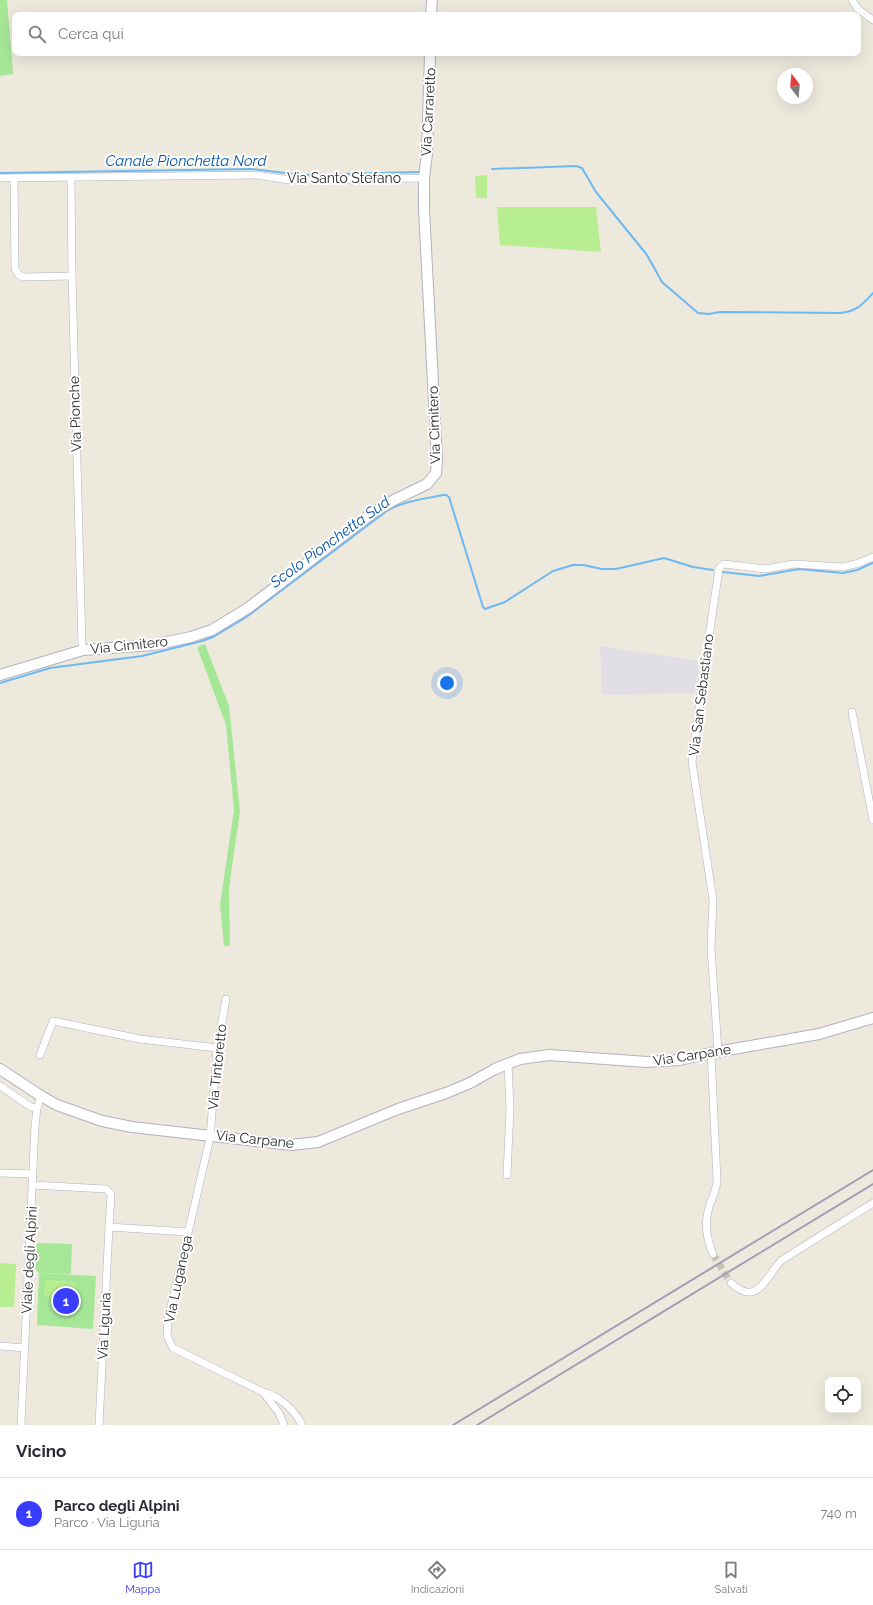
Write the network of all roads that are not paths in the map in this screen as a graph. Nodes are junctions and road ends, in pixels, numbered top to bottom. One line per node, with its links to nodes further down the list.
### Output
1 (432, 0): 3 (street)
2 (852, 0): 4 (street)
3 (431, 12)
4 (873, 20)
5 (430, 56): 6 (street, Via Carraretto)
6 (424, 175): 9 (street, Via Santo Stefano); 12 (street, Via Cimitero)
7 (0, 178): 8 (street, Via Santo Stefano)
8 (14, 178): 9 (street, Via Santo Stefano); 10 (street)
9 (71, 178): 10 (street, Via Pionche)
10 (72, 276): 12 (street, Via Pionche)
11 (873, 557): 19 (street, Via San Sebastiano)
12 (83, 650): 13 (street, Via Cimitero)
13 (0, 675)
14 (852, 712): 15 (street)
15 (873, 820)
16 (226, 999): 18 (street, Via Tintoretto)
17 (873, 1018): 19 (street, Via Carpane)
18 (217, 1048): 20 (street); 26 (street, Via Tintoretto)
19 (715, 1052): 21 (street, Via Carpane); 34 (street)
20 (40, 1055)
21 (508, 1063): 26 (street, Via Carpane); 29 (street)
22 (0, 1069): 24 (street, Via Carpane)
23 (0, 1086): 25 (street)
24 (41, 1096): 25 (street, Viale degli Alpini); 26 (street, Via Carpane)
25 (37, 1108): 28 (street, Viale degli Alpini)
26 (210, 1135): 33 (street, Via Luganega)
27 (0, 1173): 28 (street)
28 (33, 1174): 30 (street, Viale degli Alpini)
29 (507, 1175)
30 (32, 1185): 32 (street, Via Liguria); 37 (street, Viale degli Alpini)
31 (873, 1203): 35 (street)
32 (109, 1227): 33 (street); 43 (street, Via Liguria)
33 (188, 1232): 38 (street, Via Luganega)
34 (713, 1254)
35 (731, 1283)
36 (0, 1346): 37 (street)
37 (25, 1348): 42 (street, Viale degli Alpini)
38 (263, 1392): 39 (street, Via Luganega); 41 (street, Via Luganega)
39 (282, 1402): 40 (street, Via Luganega); 41 (street)
40 (290, 1409): 41 (street); 45 (street, Via Luganega)
41 (277, 1410): 44 (street, Via Luganega)
42 (21, 1425)
43 (99, 1425)
44 (284, 1425)
45 (302, 1425)

